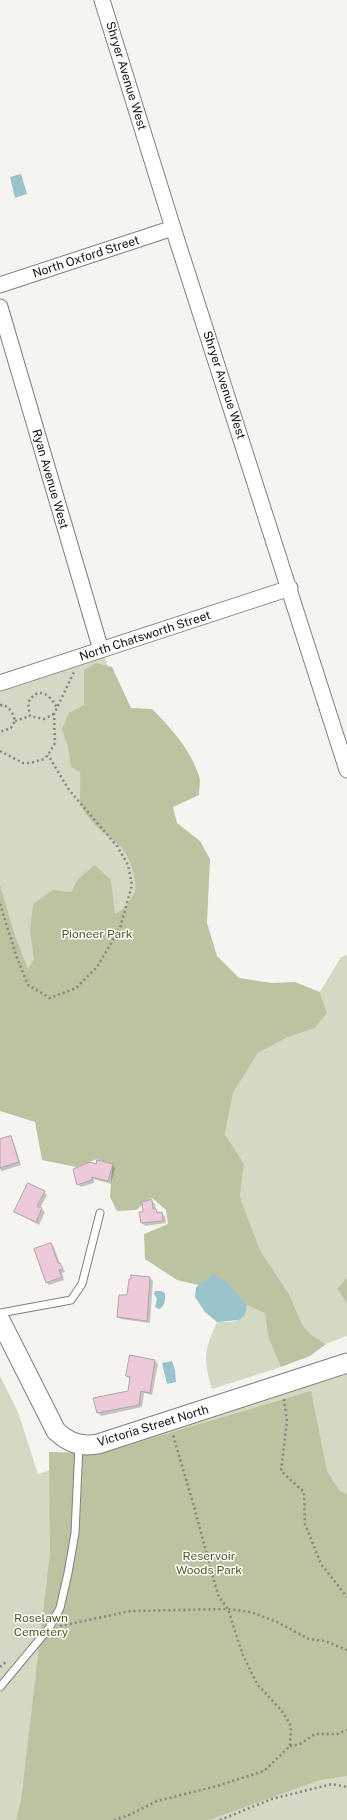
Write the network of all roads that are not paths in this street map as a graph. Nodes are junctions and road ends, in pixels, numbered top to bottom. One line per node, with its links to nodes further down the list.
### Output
1 (102, 0): 2 (street, Shryer Avenue West)
2 (173, 228): 3 (street, North Oxford Street); 5 (street, Shryer Avenue West)
3 (0, 286)
4 (0, 307): 6 (street, Ryan Avenue West)
5 (290, 588): 6 (street, North Chatsworth Street); 8 (street, Shryer Avenue West)
6 (101, 650): 7 (street, North Chatsworth Street)
7 (0, 683)
8 (347, 770)
9 (100, 1213): 10 (lane)
10 (0, 1313)
11 (0, 1320): 13 (street, Victoria Street North)
12 (347, 1363): 13 (street, Victoria Street North)
13 (80, 1445): 14 (lane)
14 (0, 1687)

